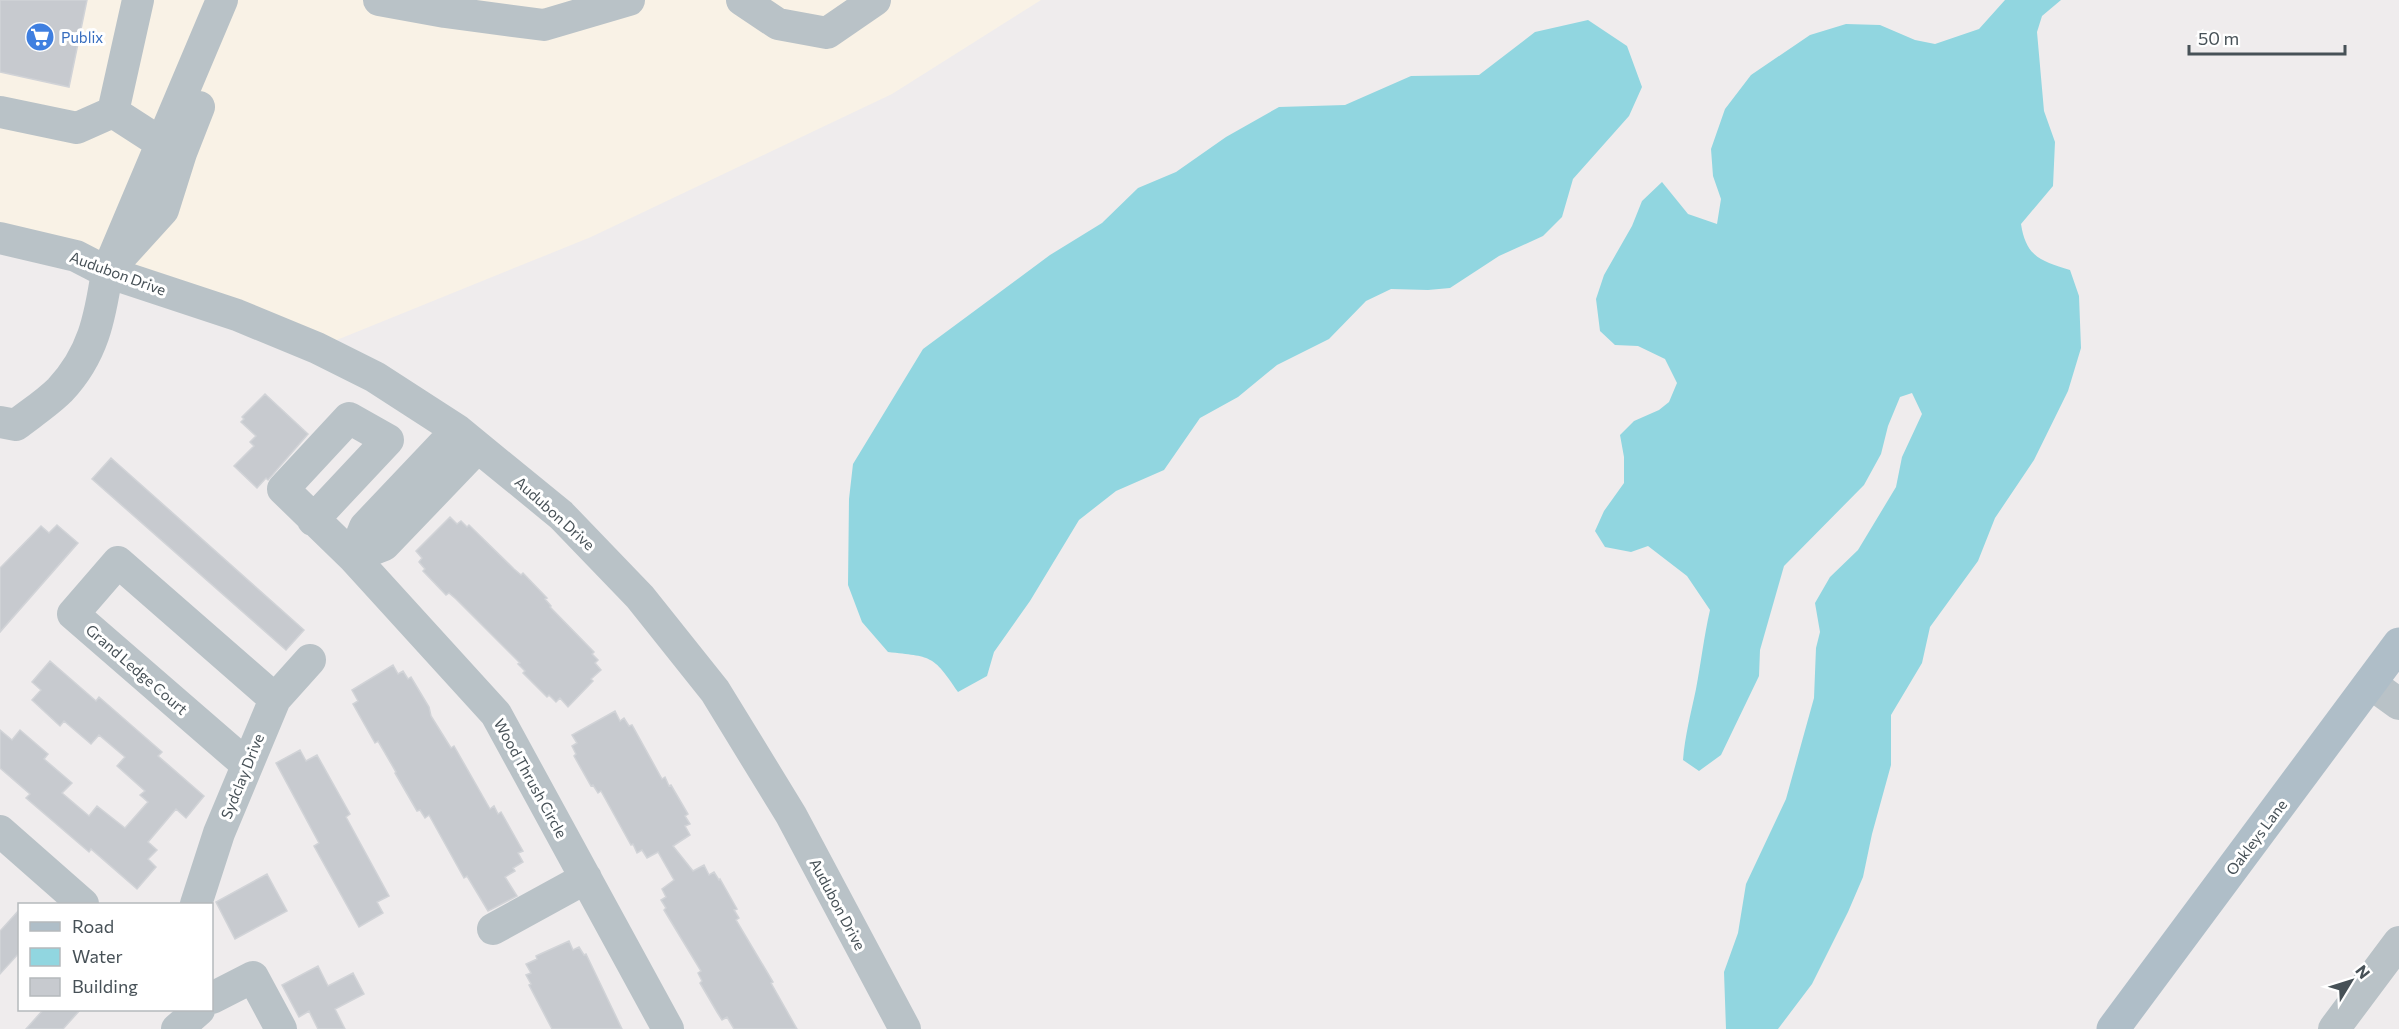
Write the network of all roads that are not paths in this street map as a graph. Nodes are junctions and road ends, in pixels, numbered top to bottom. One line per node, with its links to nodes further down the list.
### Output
1 (138, 0): 9 (street)
2 (222, 0): 7 (street)
3 (379, 0): 6 (street)
4 (742, 0): 5 (street)
5 (875, 0)
6 (623, 1)
7 (208, 32): 10 (street); 12 (street)
8 (0, 112): 9 (street)
9 (113, 112): 10 (street)
10 (162, 143): 12 (street)
11 (0, 238): 12 (street, Audubon Drive)
12 (107, 272): 13 (street); 14 (street, Audubon Drive)
13 (0, 422)
14 (467, 439): 16 (street); 36 (street, Audubon Drive)
15 (313, 520): 15 (street, Wood Thrush Circle); 16 (street, Wood Thrush Circle)
16 (353, 557): 24 (street, Wood Thrush Circle)
17 (2398, 649): 19 (main road, Oakleys Lane)
18 (310, 660): 20 (street, Sydclay Drive)
19 (2370, 683): 21 (street); 37 (main road, Oakleys Lane)
20 (275, 699): 22 (street, Sydclay Drive); 22 (street, Grand Ledge Court)
21 (2399, 704)
22 (246, 764): 26 (street, Sydclay Drive)
23 (6, 846): 25 (street)
24 (586, 878): 27 (street); 35 (street, Wood Thrush Circle)
25 (82, 903)
26 (196, 903)
27 (493, 929)
28 (2399, 942): 38 (street)
29 (213, 997): 34 (street)
30 (168, 1011): 32 (street)
31 (198, 1011): 33 (street)
32 (165, 1029)
33 (177, 1029)
34 (281, 1029)
35 (668, 1029)
36 (905, 1029)
37 (2114, 1029)
38 (2334, 1029)

